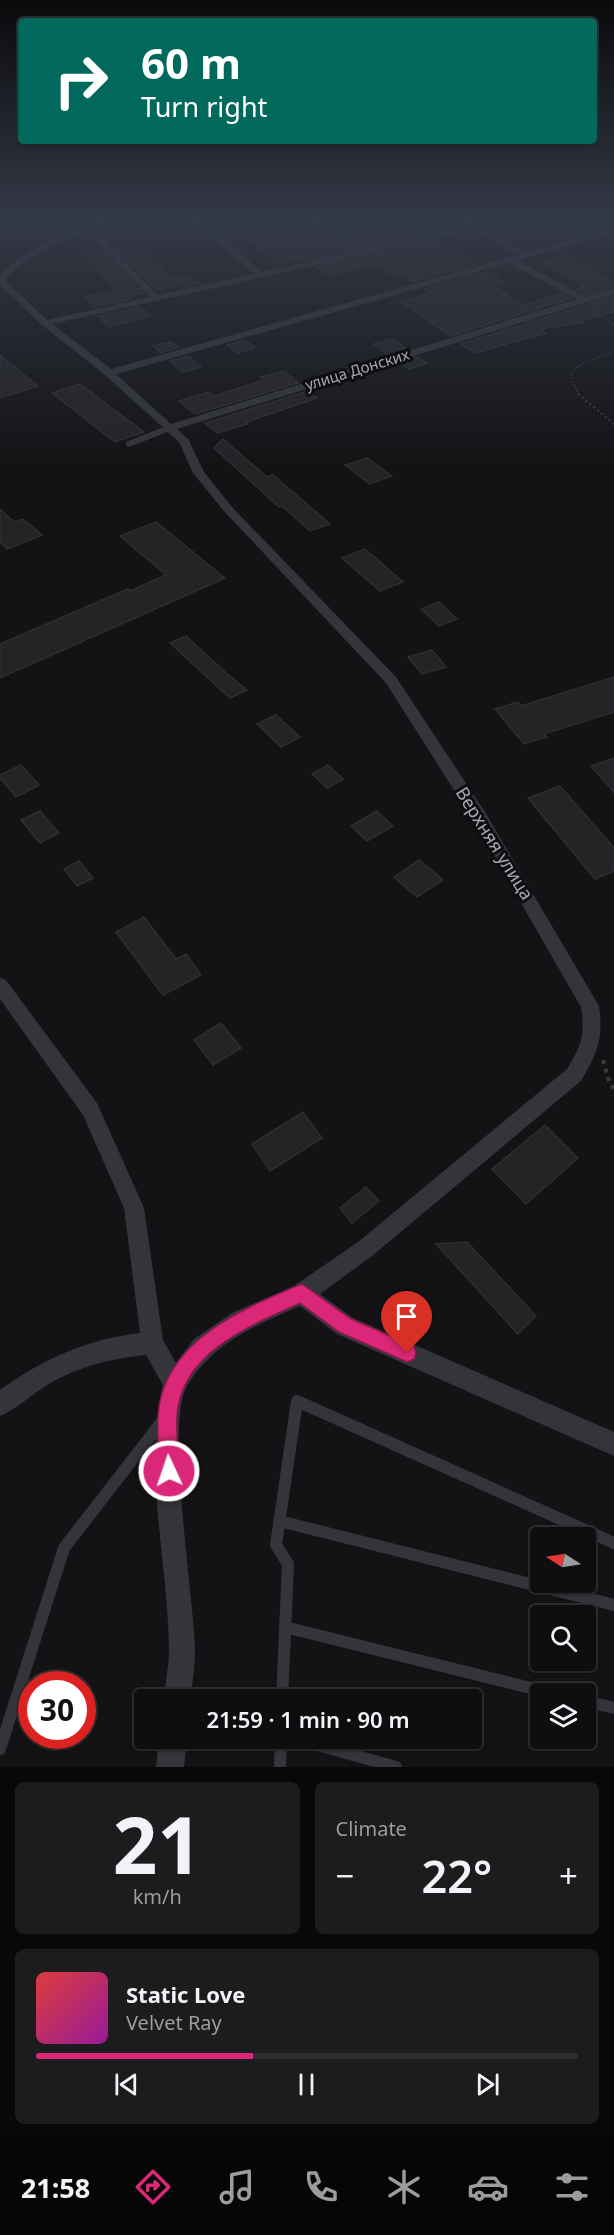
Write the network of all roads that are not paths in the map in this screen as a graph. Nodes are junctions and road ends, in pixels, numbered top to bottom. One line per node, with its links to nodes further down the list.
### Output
1 (21, 299): 5 (street, Верхняя улица)
2 (139, 299): 5 (street)
3 (369, 299): 6 (street)
4 (583, 300): 7 (street, улица Донских)
5 (45, 322): 6 (street, Верхняя улица)
6 (109, 373): 7 (street, Верхняя улица)
7 (169, 428): 8 (lane); 10 (street, Верхняя улица)
8 (129, 444)
9 (0, 985): 11 (street)
10 (302, 1293): 12 (street, Верхняя улица); 15 (street)
11 (152, 1343): 12 (street); 13 (street)
12 (175, 1383): 14 (street)
13 (0, 1404)
14 (168, 1414): 21 (street); 25 (lane)
15 (614, 1444)
16 (279, 1521): 17 (lane); 18 (lane); 19 (lane)
17 (614, 1543)
18 (614, 1605)
19 (285, 1627): 20 (lane); 22 (lane)
20 (530, 1688)
21 (178, 1689)
22 (282, 1689)
23 (596, 1704): 24 (lane)
24 (614, 1708)
25 (0, 1749)
26 (172, 1749): 29 (street)
27 (280, 1749): 30 (lane)
28 (332, 1749): 31 (lane)
29 (170, 1767)
30 (280, 1767)
31 (396, 1767)

